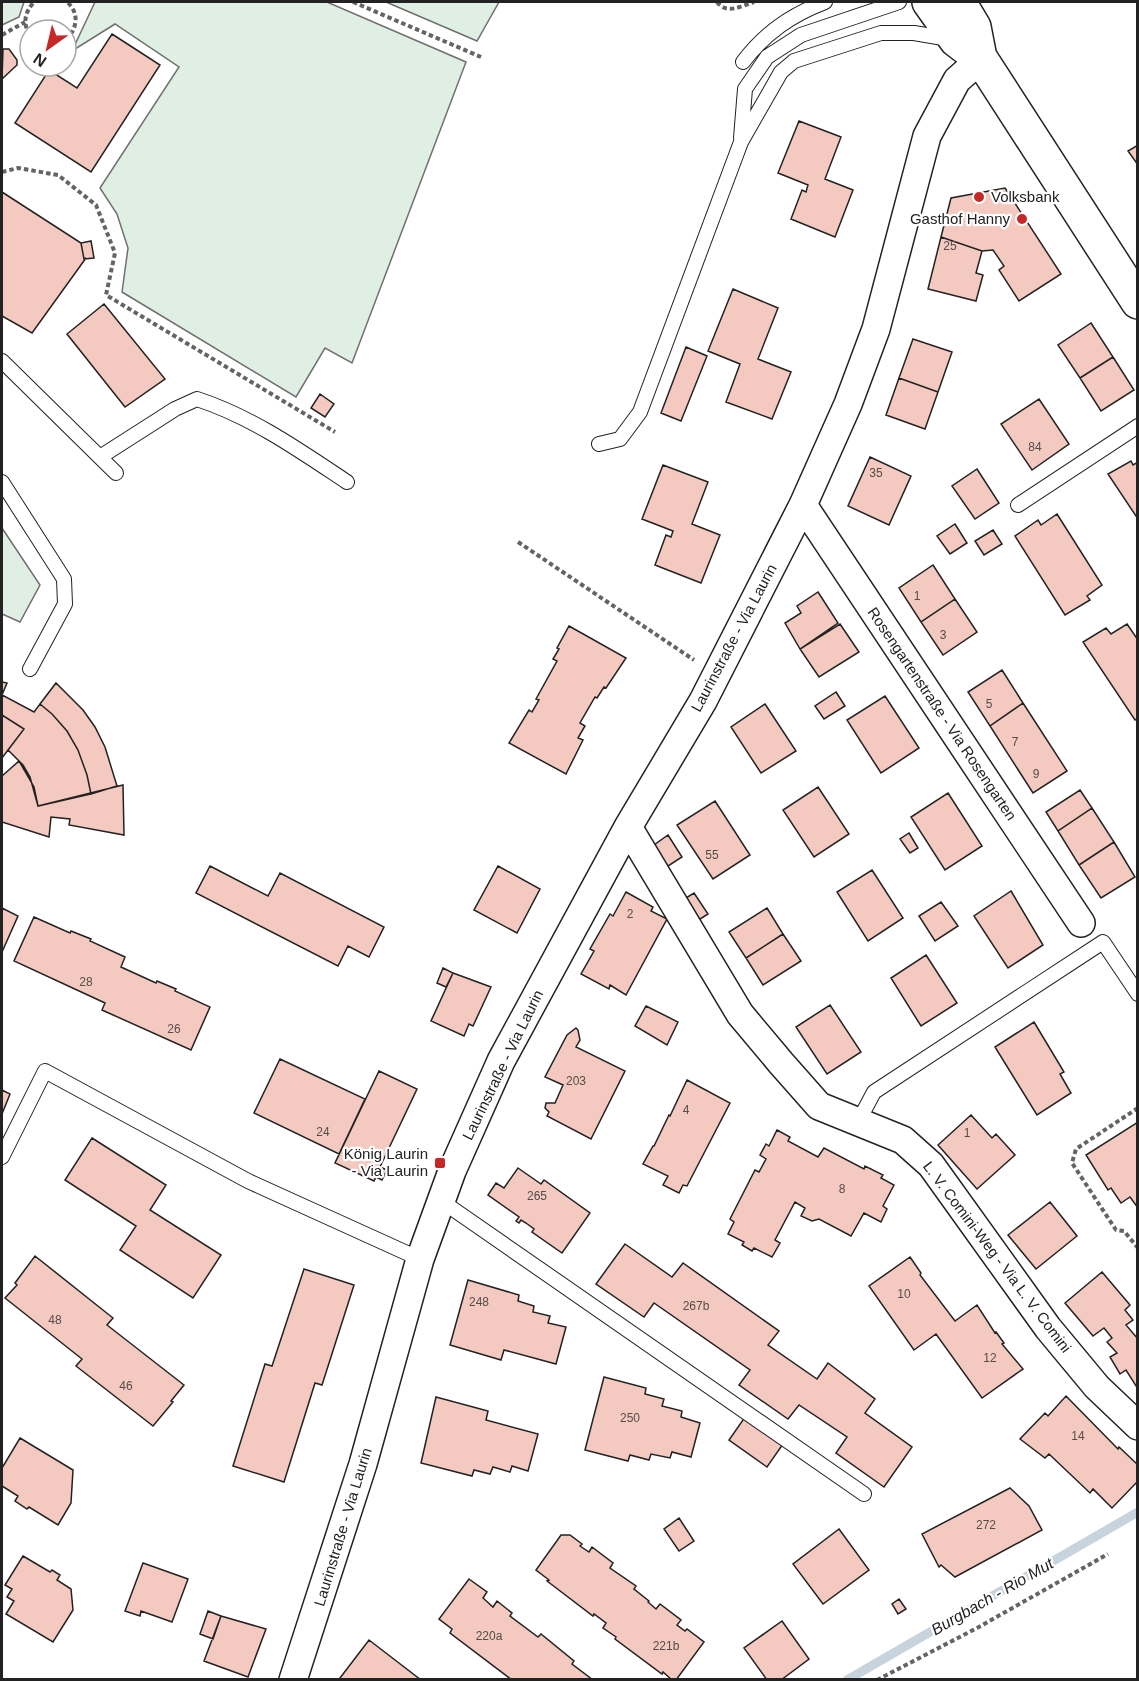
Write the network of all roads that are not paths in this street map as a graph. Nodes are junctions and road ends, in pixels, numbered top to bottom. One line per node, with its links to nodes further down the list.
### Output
1 (825, 2): 6 (lane)
2 (899, 2): 7 (lane)
3 (929, 2): 5 (main road)
4 (959, 2): 5 (main road)
5 (968, 50): 7 (lane); 8 (main road); 16 (street, Laurinstraße - Via Laurin)
6 (743, 62)
7 (741, 142): 11 (lane)
8 (1137, 302)
9 (2, 361): 12 (lane)
10 (1137, 426): 17 (lane)
11 (599, 444)
12 (100, 457): 13 (lane); 15 (lane)
13 (116, 473)
14 (2, 482): 18 (lane)
15 (347, 482)
16 (803, 505): 19 (street, Laurinstraße - Via Laurin); 20 (street, Rosengartenstraße - Via Rosengarten)
17 (1018, 505)
18 (30, 669)
19 (628, 826): 22 (street, L. V. Comini-Weg - Via L. V. Comini); 24 (street, Laurinstraße - Via Laurin)
20 (1081, 923)
21 (1137, 994): 22 (lane)
22 (858, 1122): 26 (street, L. V. Comini-Weg - Via L. V. Comini)
23 (2, 1157): 25 (lane)
24 (440, 1200): 25 (street, Laurinstraße - Via Laurin); 27 (lane)
25 (420, 1259): 28 (street, Laurinstraße - Via Laurin)
26 (1137, 1426)
27 (864, 1494)
28 (293, 1680)

